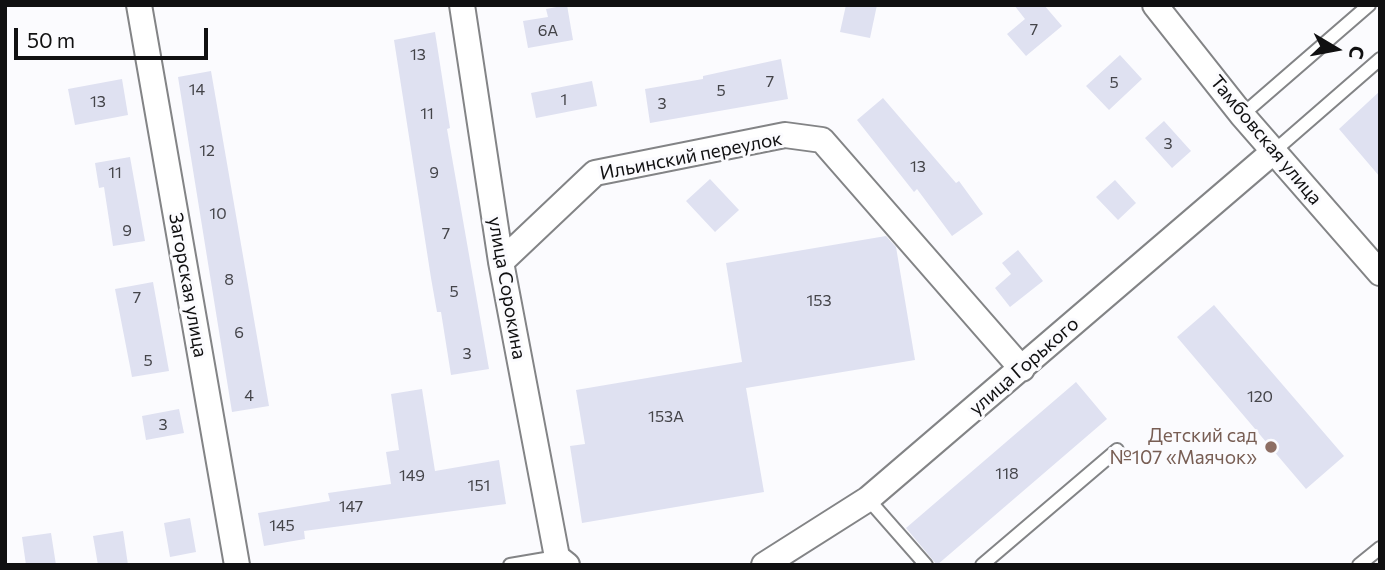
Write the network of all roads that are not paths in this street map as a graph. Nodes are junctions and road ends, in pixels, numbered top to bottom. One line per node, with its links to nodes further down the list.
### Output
1 (139, 5): 15 (street, Загорская улица)
2 (462, 5): 8 (street, улица Сорокина)
3 (1154, 5): 6 (street, Тамбовская улица)
4 (1369, 5): 6 (lane)
5 (1380, 59): 7 (lane)
6 (1242, 116): 7 (street, Тамбовская улица)
7 (1273, 152): 9 (street, Тамбовская улица); 10 (street, улица Горького)
8 (500, 262): 10 (street, Ильинский переулок); 14 (street, улица Сорокина)
9 (1380, 273)
10 (1022, 369): 12 (street, улица Горького)
11 (1117, 450): 19 (lane)
12 (868, 499): 17 (street, улица Горького); 18 (lane)
13 (1380, 548): 20 (lane)
14 (562, 561): 16 (lane)
15 (237, 565)
16 (510, 565)
17 (764, 565)
18 (926, 565)
19 (982, 565)
20 (1359, 565)

